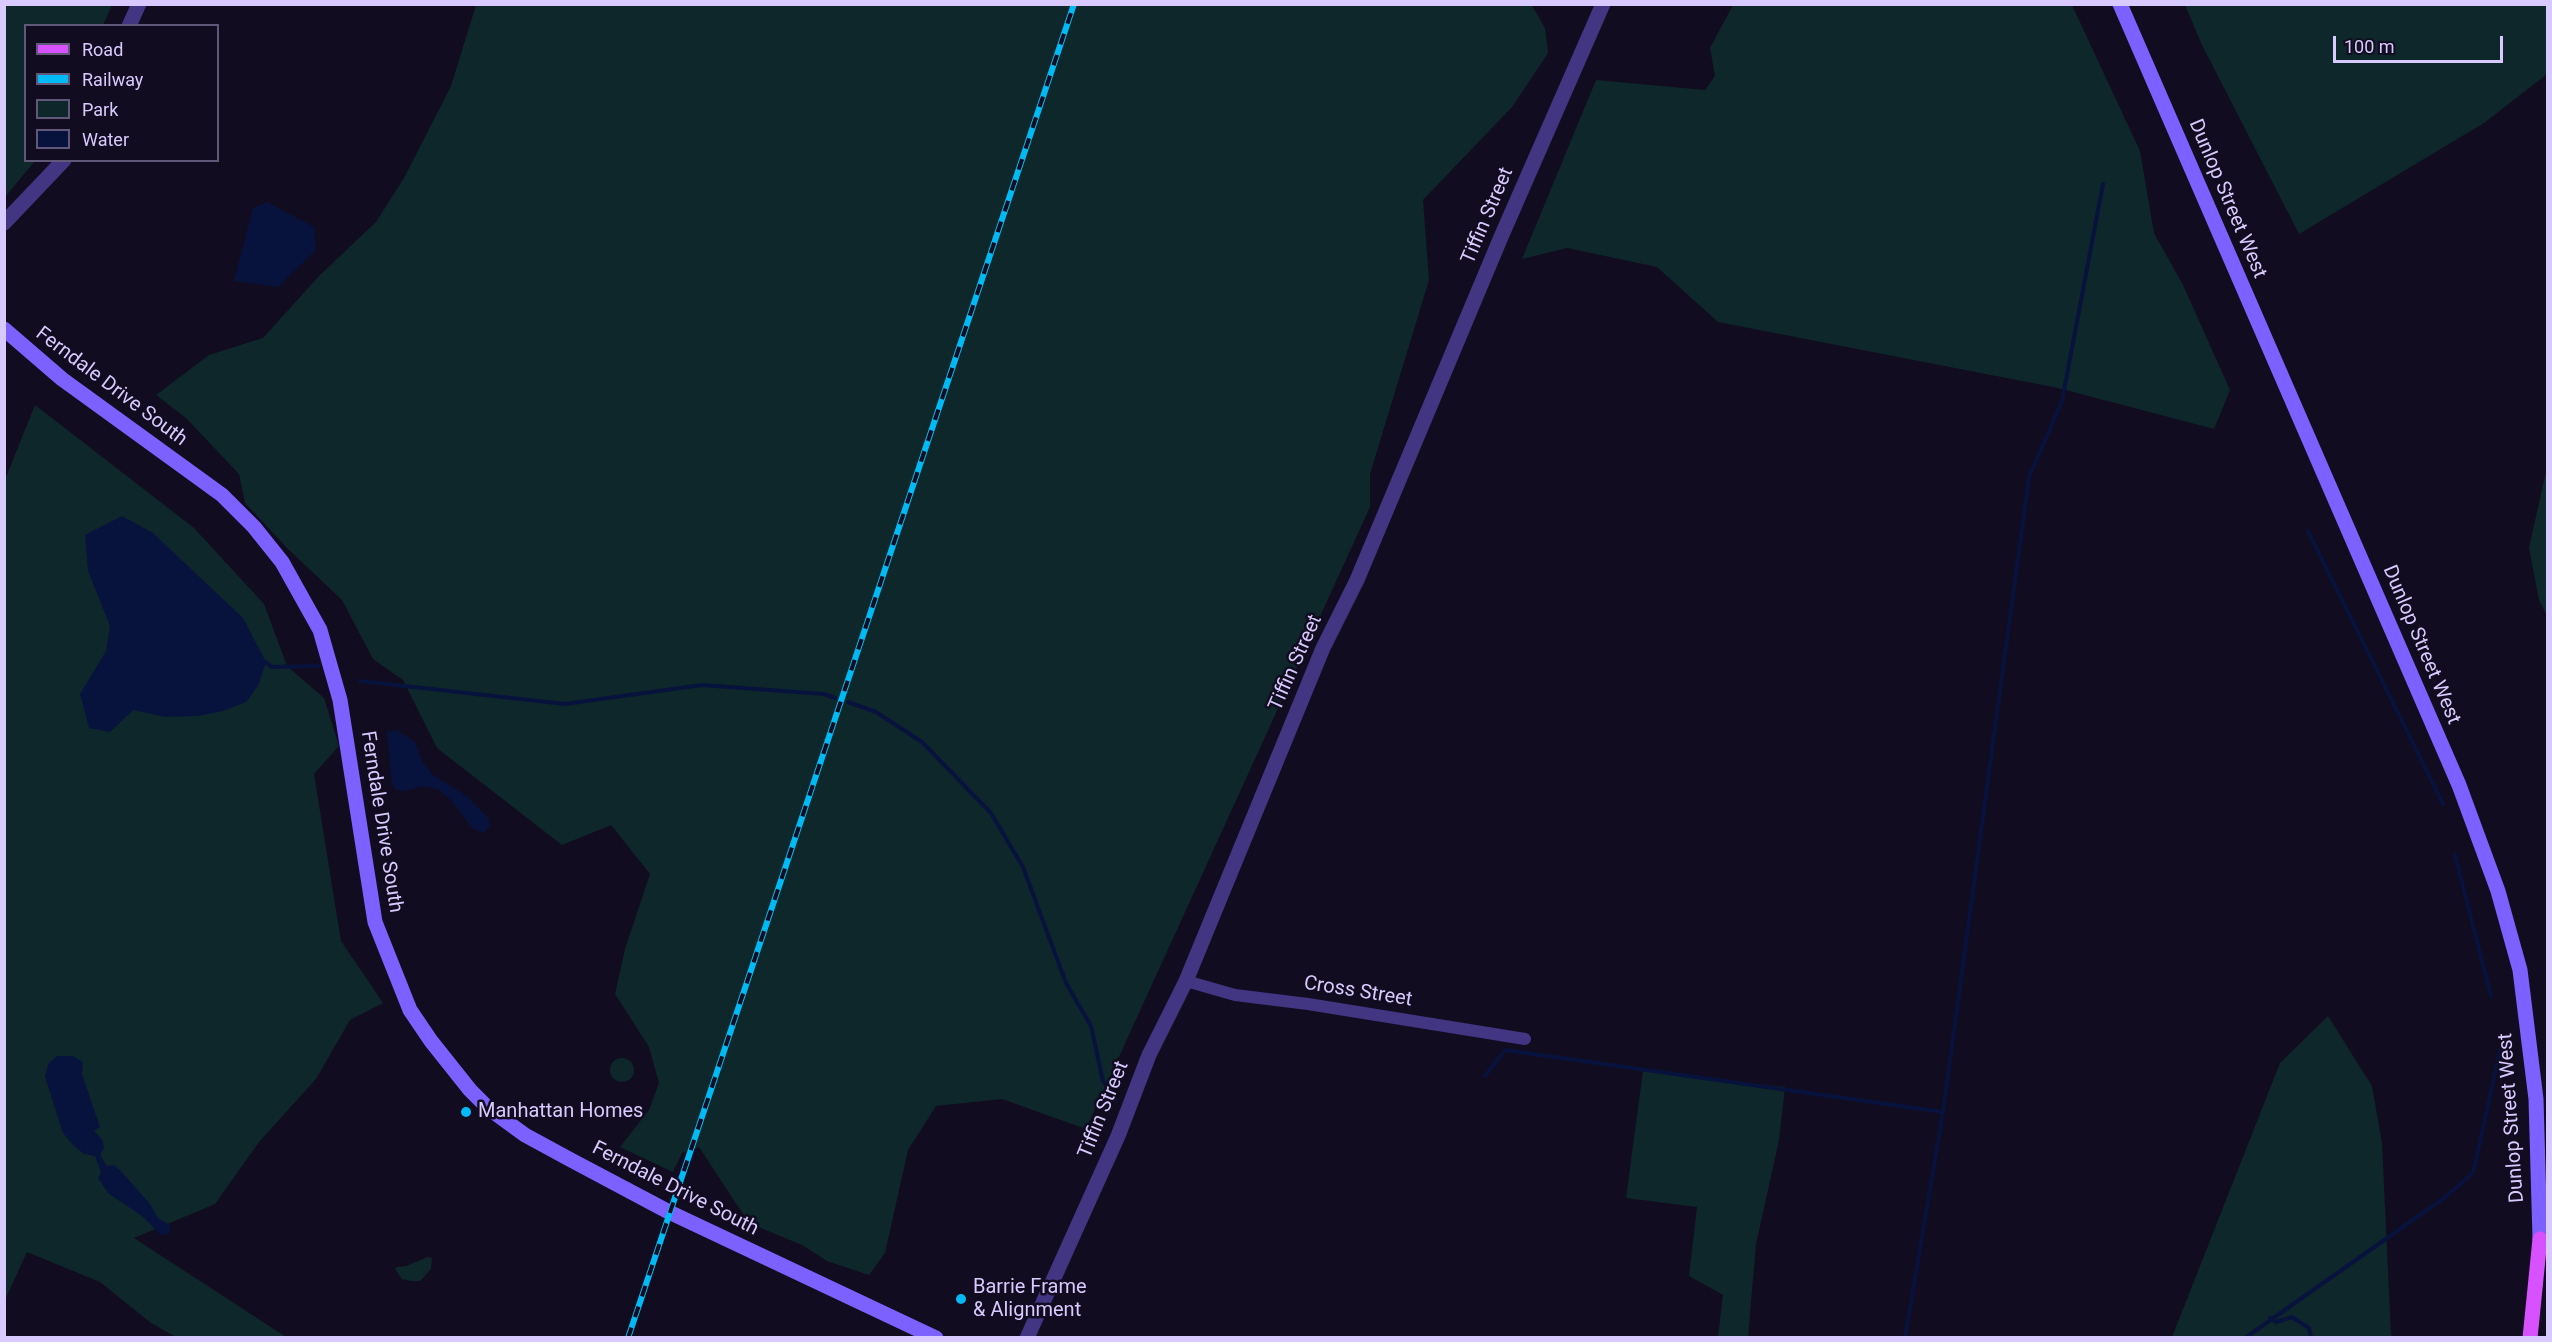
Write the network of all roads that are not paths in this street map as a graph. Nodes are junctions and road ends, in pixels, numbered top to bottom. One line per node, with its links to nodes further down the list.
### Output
1 (139, 4): 4 (street)
2 (1603, 4): 8 (street, Tiffin Street)
3 (2120, 4): 12 (main road, Dunlop Street West)
4 (130, 24)
5 (62, 162): 6 (street)
6 (4, 223)
7 (4, 329): 10 (main road, Ferndale Drive South)
8 (1186, 981): 9 (street, Cross Street); 11 (street, Tiffin Street)
9 (1525, 1039)
10 (936, 1338)
11 (1028, 1338)
12 (2530, 1338)

